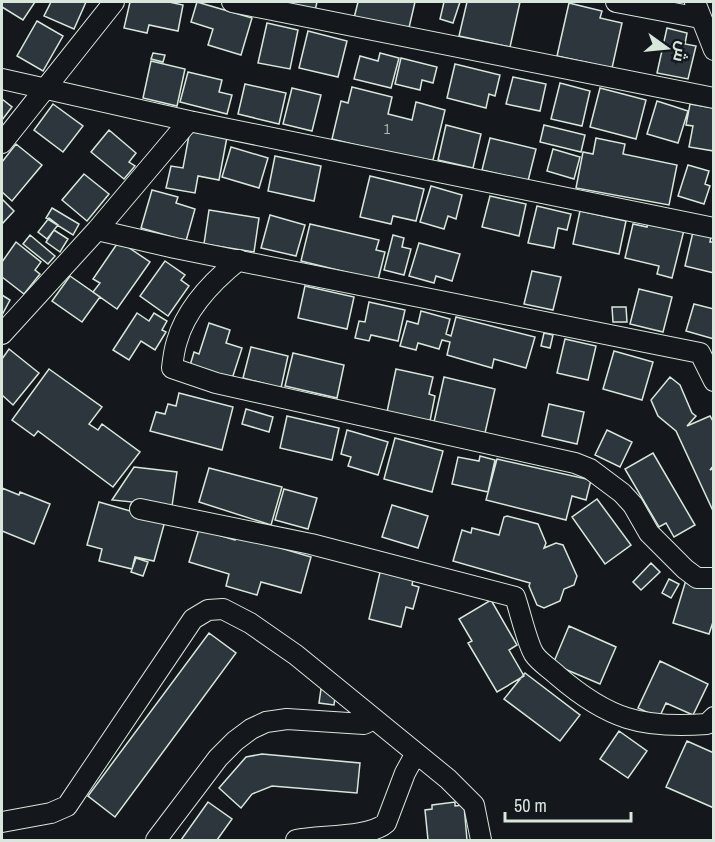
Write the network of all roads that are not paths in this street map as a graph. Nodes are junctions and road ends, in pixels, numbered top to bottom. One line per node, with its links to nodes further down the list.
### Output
1 (114, 2): 7 (street)
2 (232, 2): 8 (street)
3 (616, 2): 4 (street)
4 (698, 10): 5 (street)
5 (714, 50)
6 (2, 79): 7 (street)
7 (45, 90): 9 (street); 10 (street)
8 (714, 98)
9 (189, 121): 11 (street); 12 (street)
10 (2, 142)
11 (714, 228)
12 (97, 230): 13 (street); 14 (street)
13 (239, 260): 15 (street); 17 (street)
14 (2, 334)
15 (714, 381)
16 (140, 509): 18 (street)
17 (714, 578)
18 (714, 717)
19 (374, 719): 20 (street); 21 (street); 22 (street)
20 (416, 753): 23 (street); 24 (street)
21 (2, 822)
22 (156, 840)
23 (296, 840)
24 (481, 840)

